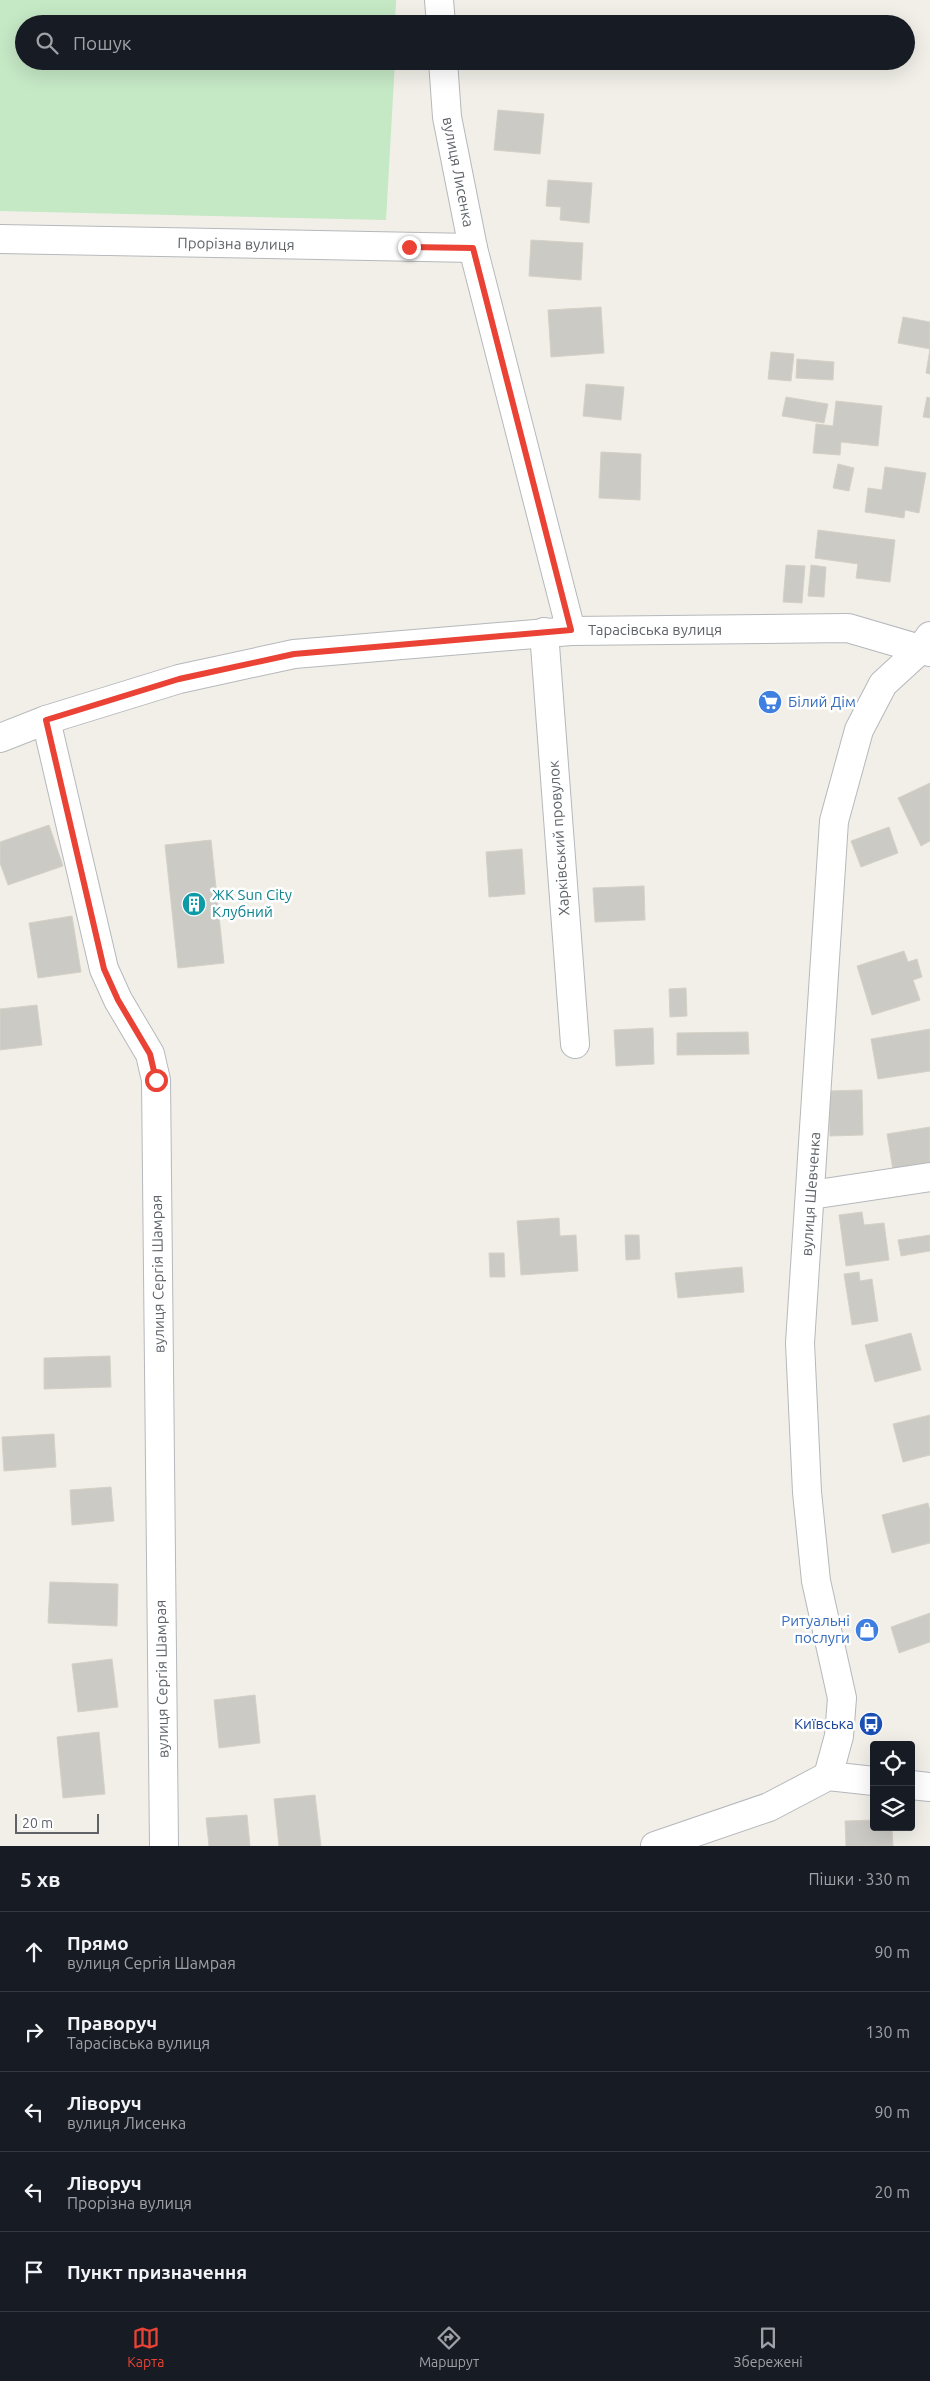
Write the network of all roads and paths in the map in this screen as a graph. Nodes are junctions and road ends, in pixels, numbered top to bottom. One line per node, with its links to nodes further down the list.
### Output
1 (439, 0): 2 (street)
2 (440, 15)
3 (444, 70): 5 (street, вулиця Лисенка)
4 (0, 240): 5 (street, Прорізна вулиця)
5 (473, 248): 6 (street, вулиця Лисенка)
6 (571, 630): 7 (street, Тарасівська вулиця); 8 (street, Тарасівська вулиця)
7 (544, 632): 9 (street, Тарасівська вулиця); 11 (street, Харківський провулок)
8 (927, 646): 13 (street, вулиця Шевченка)
9 (46, 720): 10 (street, Тарасівська вулиця); 18 (street, вулиця Сергія Шамрая)
10 (0, 738)
11 (575, 1044)
12 (930, 1176): 13 (street)
13 (811, 1195): 14 (street, вулиця Шевченка)
14 (828, 1776): 15 (street); 19 (street)
15 (870, 1781)
16 (915, 1785): 17 (street)
17 (930, 1787)
18 (164, 1846)
19 (655, 1846)

